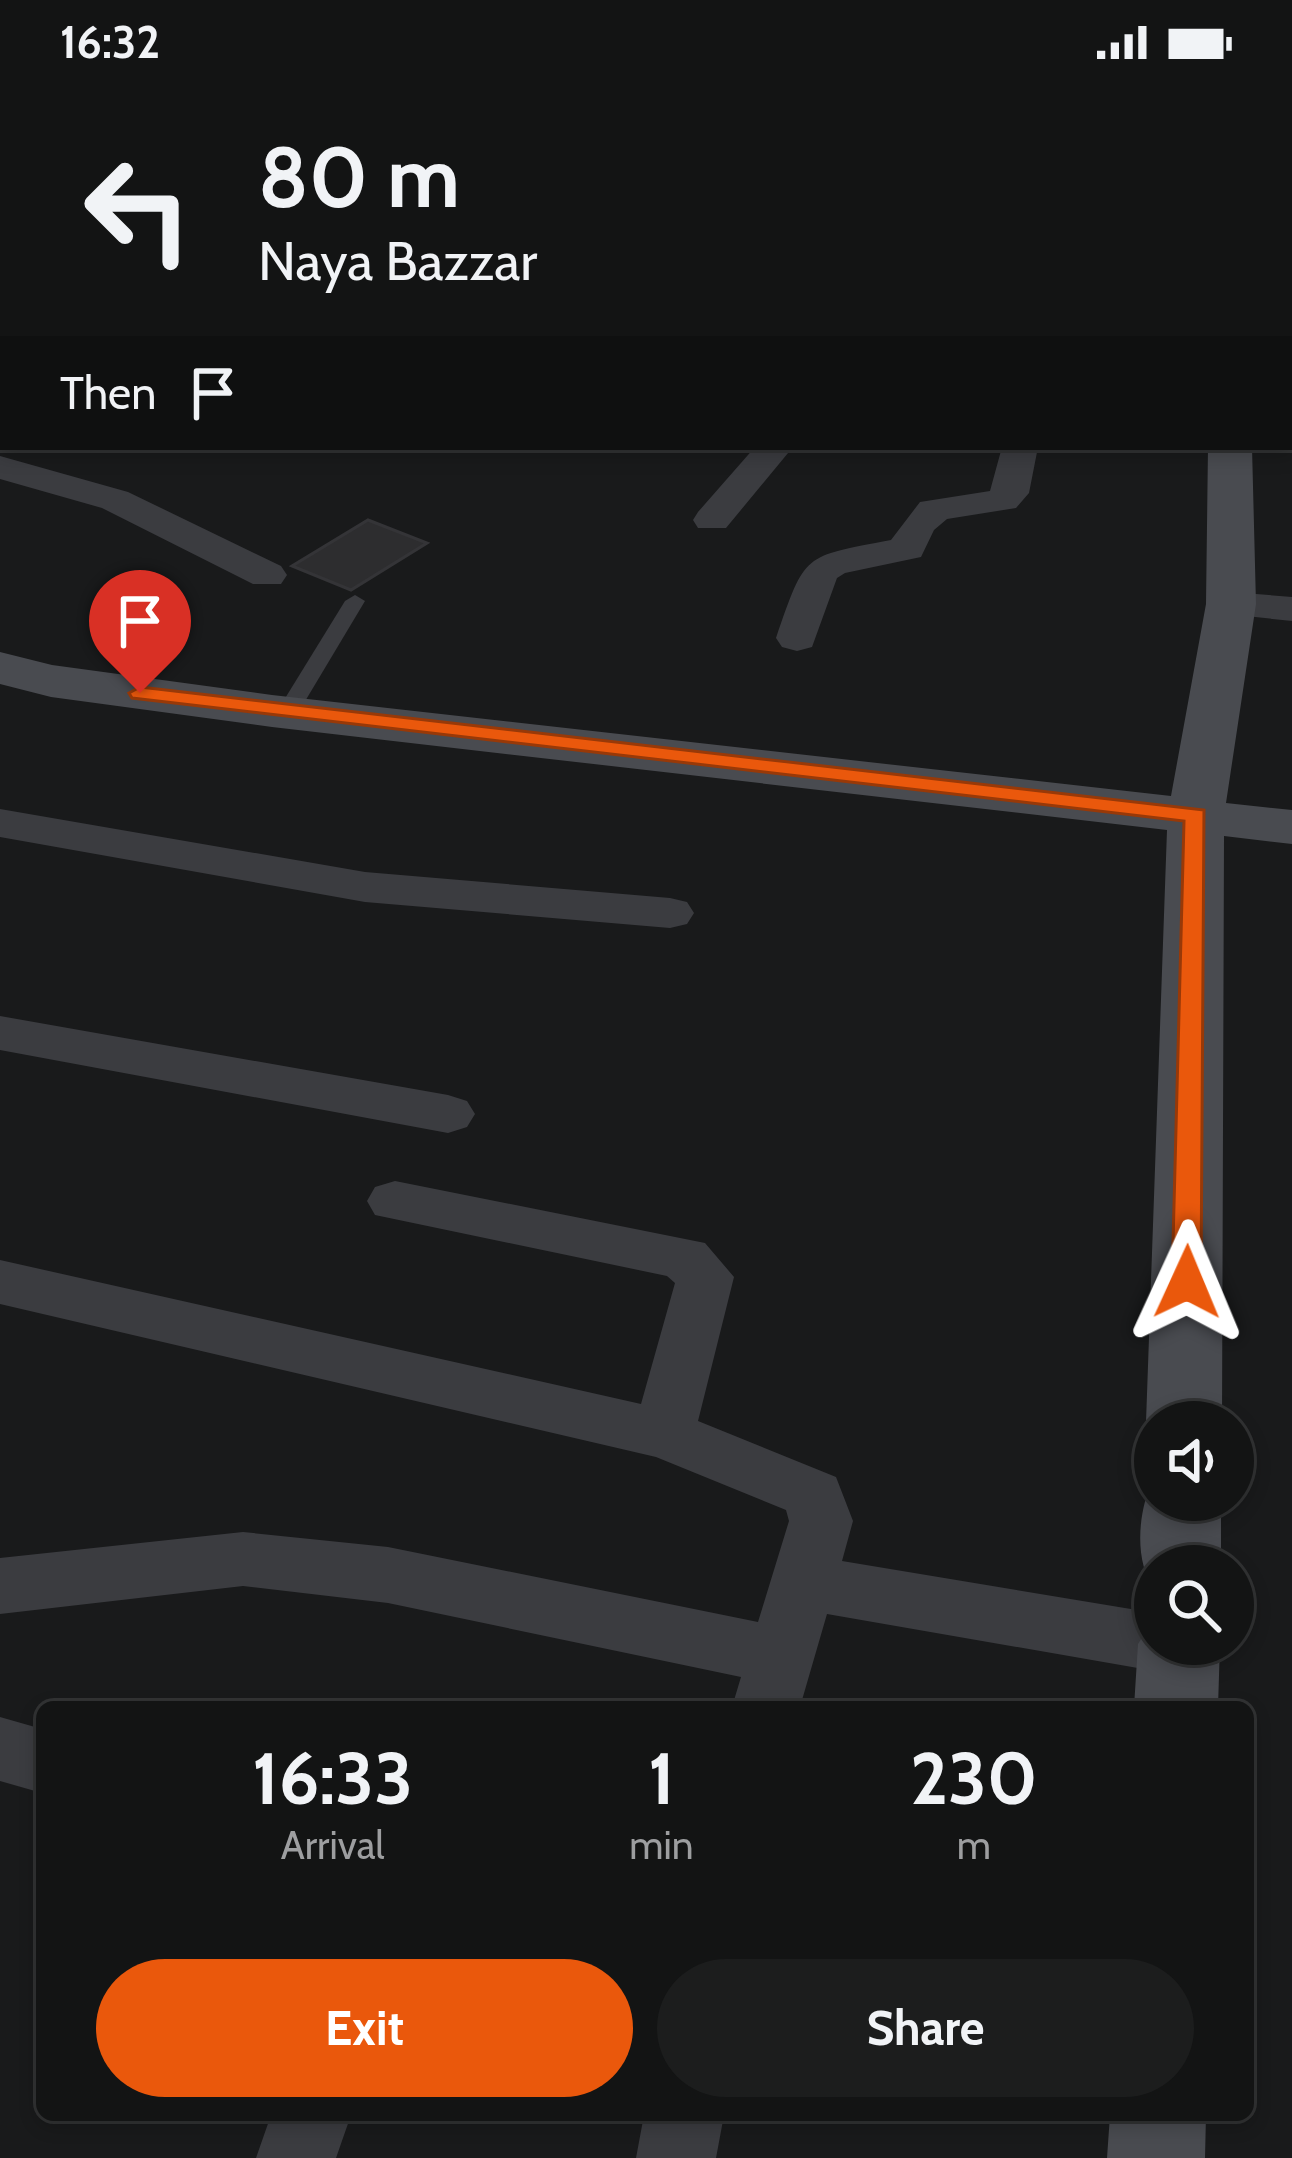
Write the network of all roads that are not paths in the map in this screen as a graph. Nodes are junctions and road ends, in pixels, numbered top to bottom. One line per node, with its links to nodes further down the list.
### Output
1 (772, 450): 5 (street)
2 (1018, 450): 10 (street)
3 (1230, 450): 8 (street)
4 (0, 467): 6 (street)
5 (712, 520)
6 (267, 575)
7 (355, 602): 12 (lane)
8 (1231, 604): 9 (street); 13 (street)
9 (1292, 609)
10 (797, 638)
11 (0, 668): 12 (street)
12 (287, 713): 13 (street)
13 (1196, 815): 15 (street); 21 (street)
14 (0, 823): 16 (street)
15 (1292, 827)
16 (670, 913)
17 (0, 1034): 18 (street)
18 (448, 1114)
19 (394, 1201): 22 (street)
20 (0, 1282): 22 (street)
21 (1184, 1401)
22 (663, 1434): 23 (street)
23 (804, 1582): 25 (street); 26 (street)
24 (0, 1586): 26 (street)
25 (1134, 1649)
26 (772, 1682)
27 (0, 1749): 28 (street)
28 (36, 1759)
29 (308, 2121): 32 (street)
30 (683, 2121): 33 (street)
31 (1158, 2121): 34 (street)
32 (296, 2158)
33 (676, 2158)
34 (1156, 2158)

